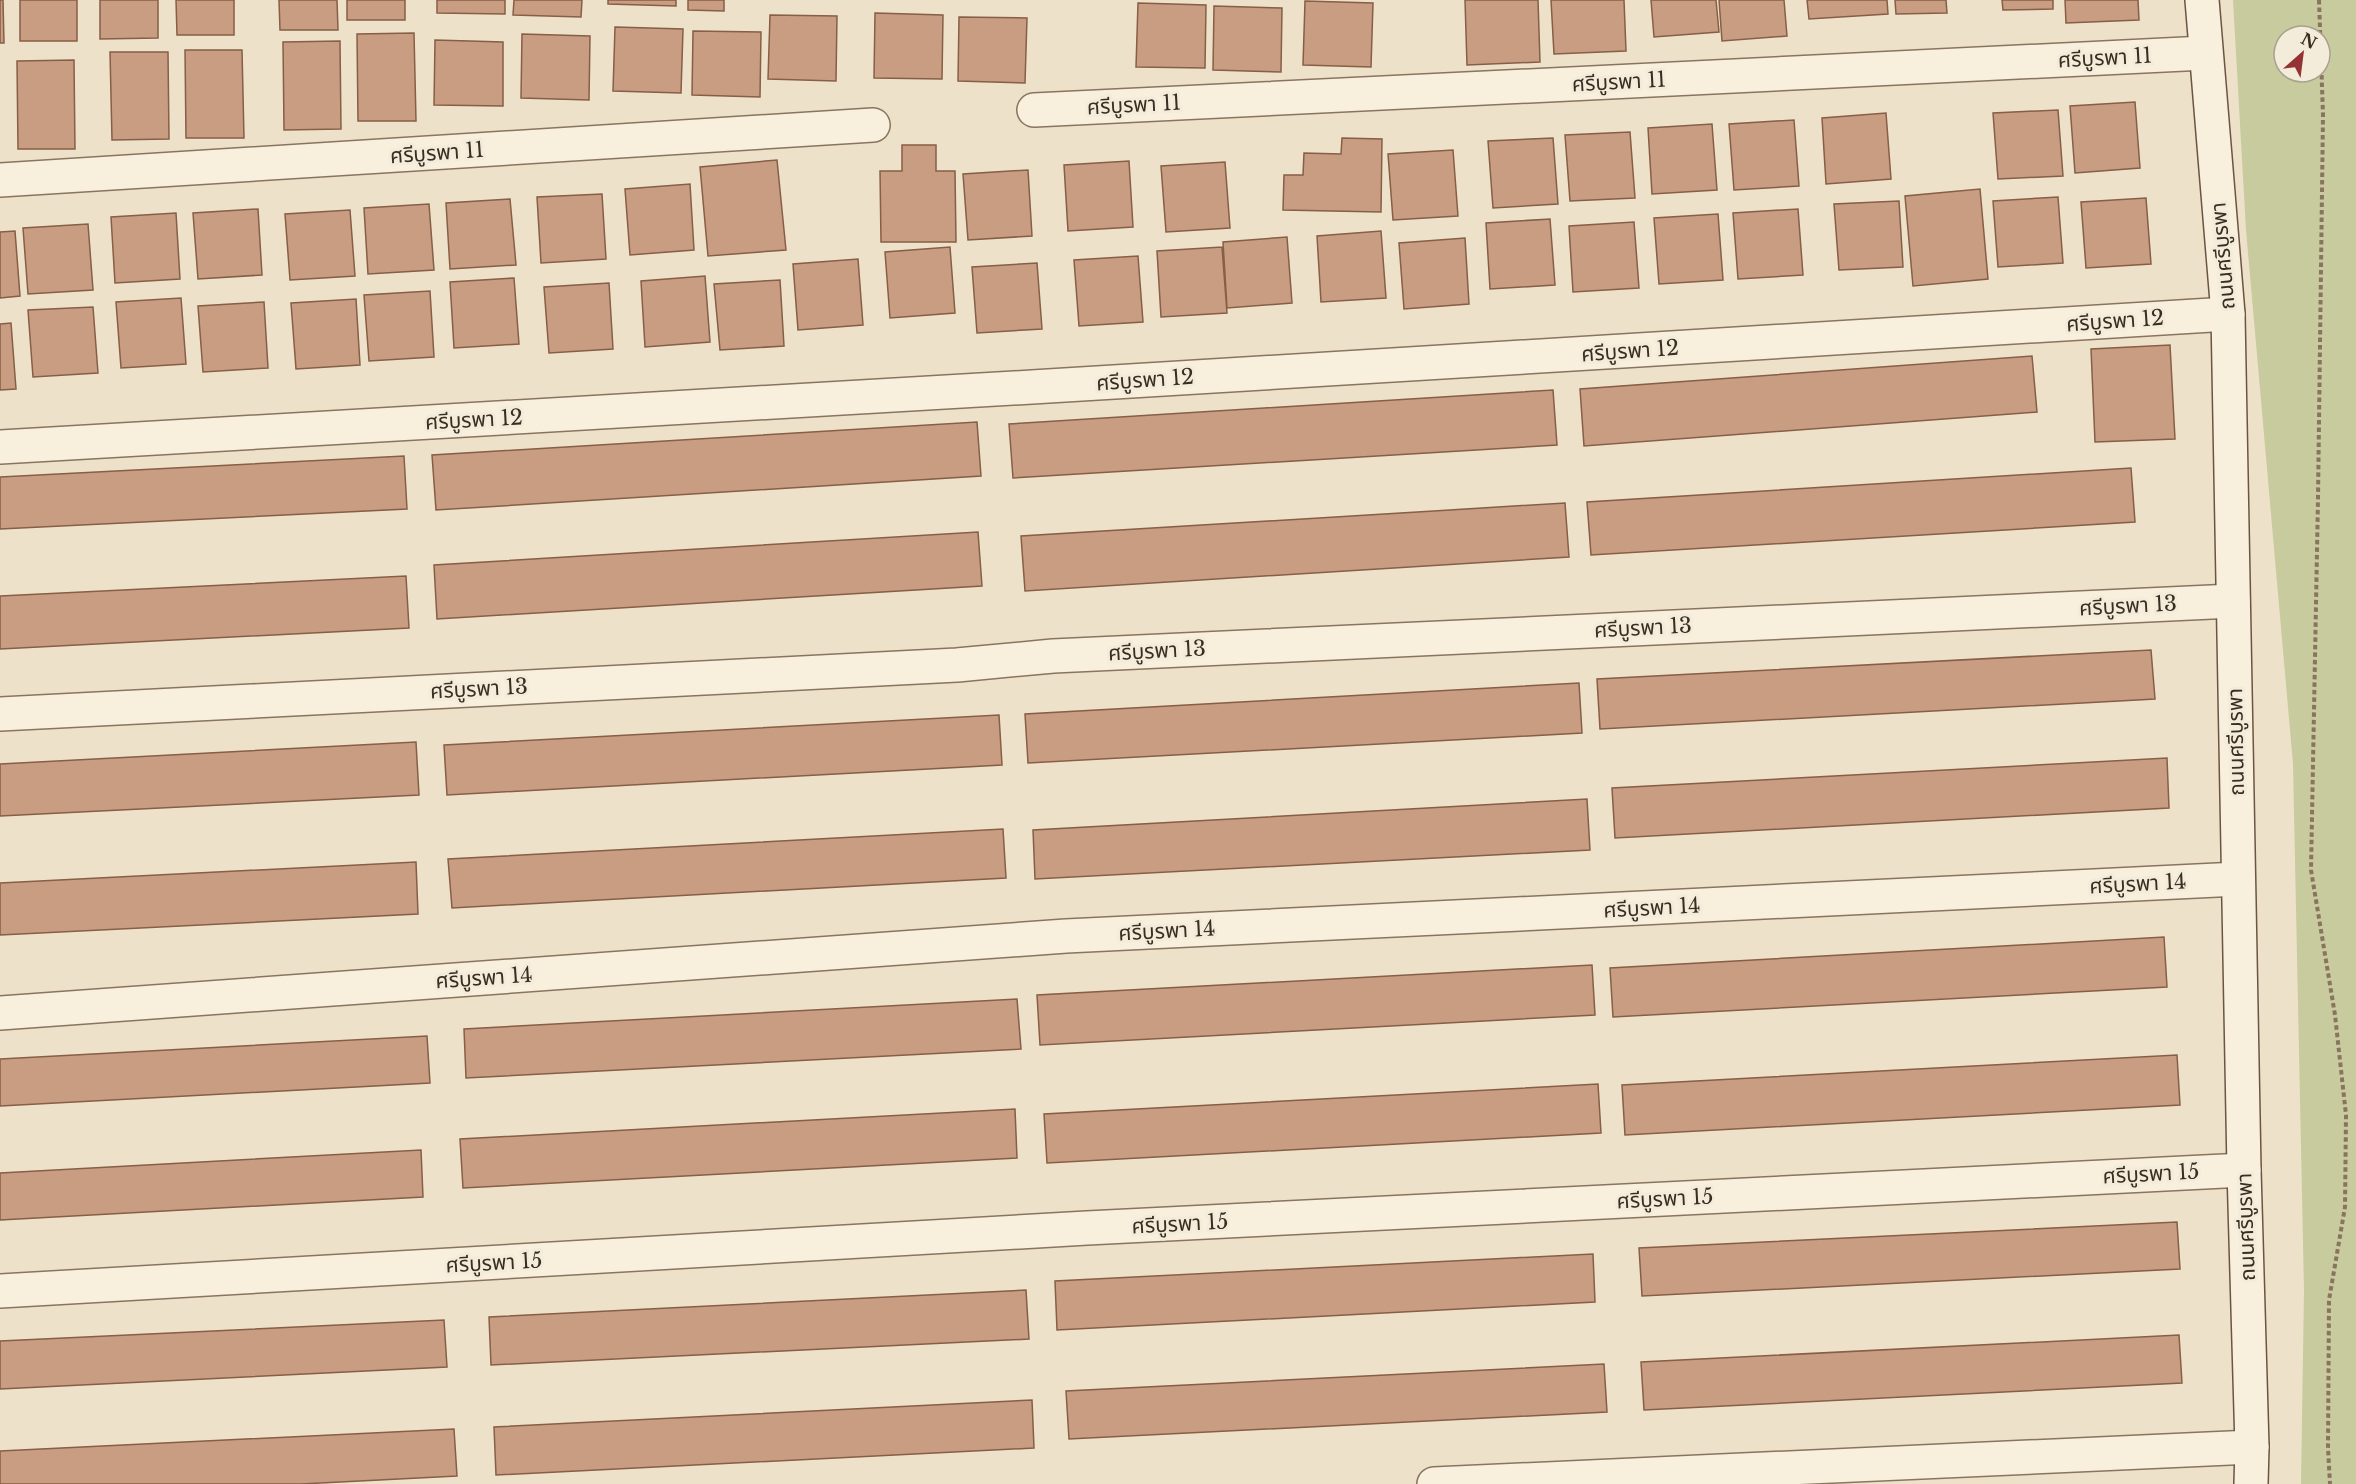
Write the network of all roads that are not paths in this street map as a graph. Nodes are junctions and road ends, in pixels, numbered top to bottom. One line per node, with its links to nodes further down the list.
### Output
1 (2202, 0): 2 (street, ถนนศรีบูรพา)
2 (2205, 53): 3 (street, ศรีบูรพา 11); 6 (street, ถนนศรีบูรพา)
3 (1034, 110)
4 (873, 125): 5 (street, ศรีบูรพา 11)
5 (0, 180)
6 (2228, 314): 7 (street, ศรีบูรพา 12); 8 (street, ถนนศรีบูรพา)
7 (0, 447)
8 (2233, 601): 9 (street, ศรีบูรพา 13); 10 (street, ถนนศรีบูรพา)
9 (0, 714)
10 (2238, 879): 11 (street, ศรีบูรพา 14); 12 (street, ถนนศรีบูรพา)
11 (0, 1013)
12 (2244, 1170): 13 (street, ศรีบูรพา 15); 14 (street, ถนนศรีบูรพา)
13 (0, 1291)
14 (2252, 1447): 15 (street); 16 (street, ถนนศรีบูรพา)
15 (1434, 1484)
16 (2251, 1484)

